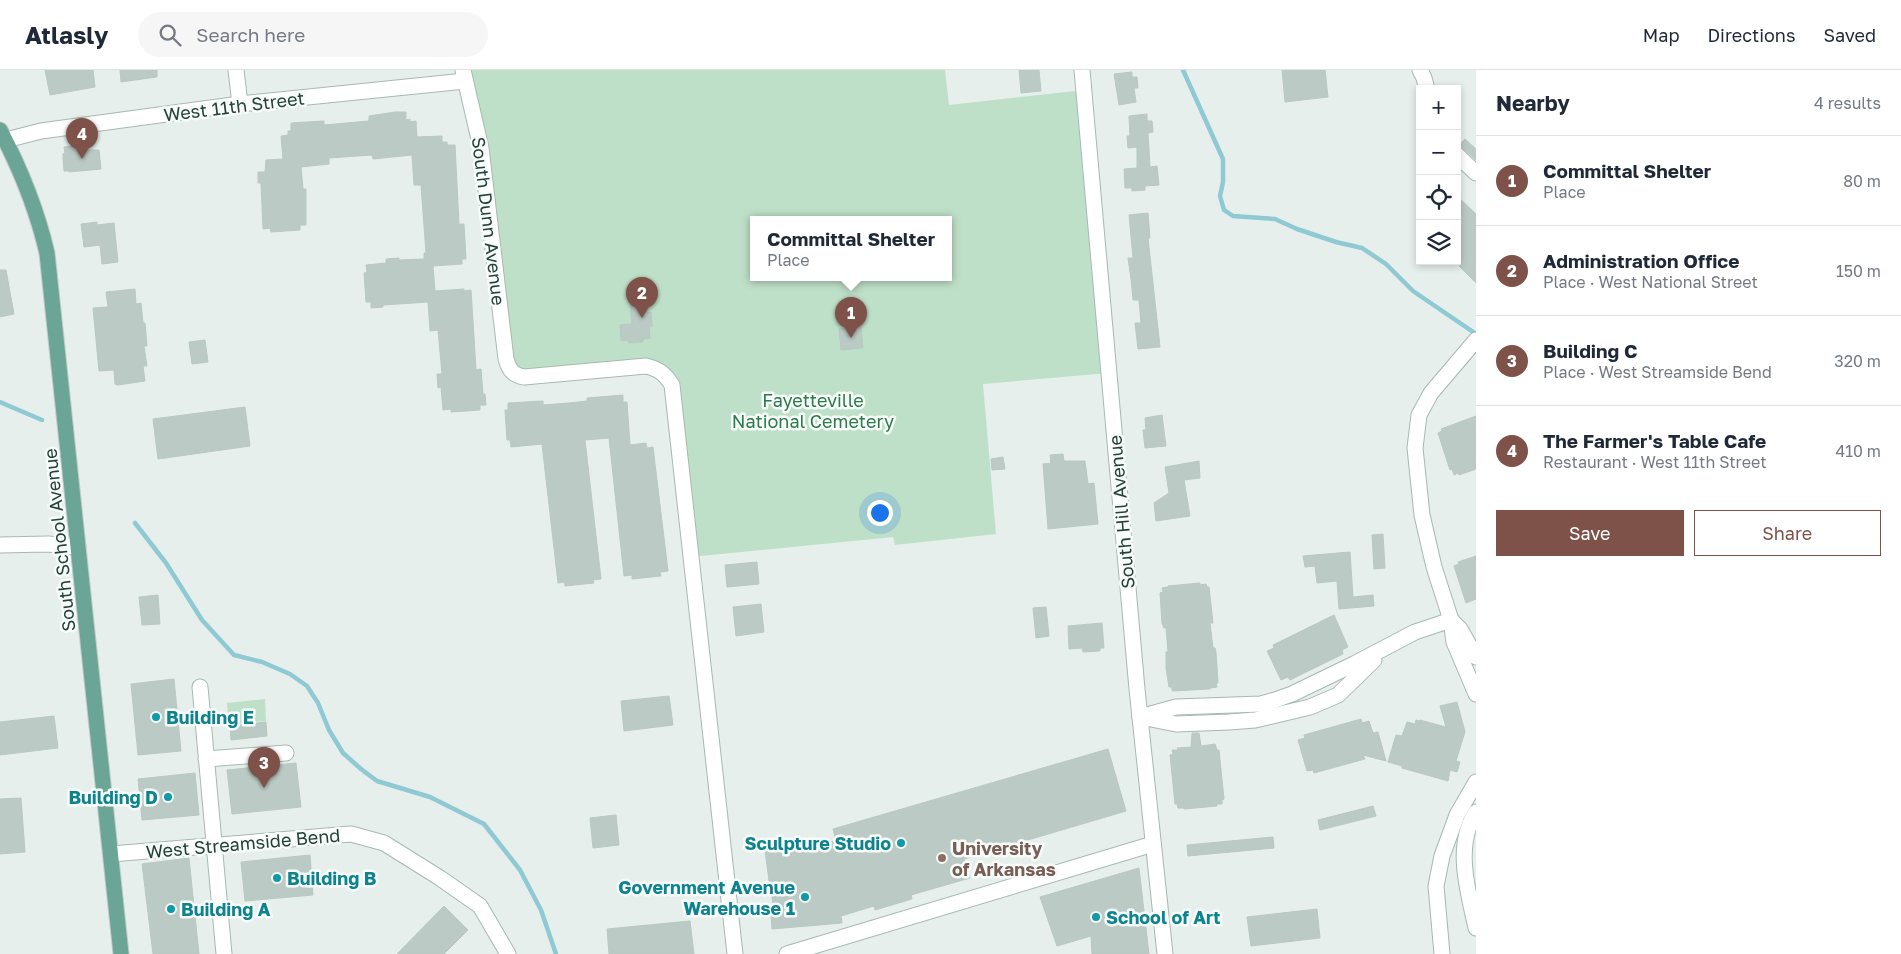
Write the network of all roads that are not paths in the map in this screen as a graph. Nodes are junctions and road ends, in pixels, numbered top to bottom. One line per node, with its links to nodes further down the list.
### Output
1 (236, 70): 6 (street)
2 (1082, 70): 18 (street, South Hill Avenue)
3 (1420, 70): 5 (street)
4 (464, 76): 6 (street, West 11th Street); 30 (street, South Dunn Avenue)
5 (1425, 85)
6 (240, 104): 7 (street, West 11th Street)
7 (3, 135): 12 (main road, South School Avenue)
8 (1461, 159): 9 (street)
9 (1476, 173)
10 (1476, 340): 13 (street)
11 (0, 545): 12 (street)
12 (78, 547): 25 (main road, South School Avenue)
13 (1451, 620): 14 (street); 15 (street); 17 (street)
14 (1382, 649): 18 (street); 18 (street)
15 (1476, 657)
16 (200, 687): 20 (street)
17 (1476, 694)
18 (1140, 717): 24 (street, South Hill Avenue)
19 (286, 753): 20 (street)
20 (206, 759): 23 (street)
21 (1476, 782): 33 (street)
22 (1476, 812): 26 (street)
23 (214, 844): 25 (street, West Streamside Bend); 28 (street); 29 (street, West Streamside Bend)
24 (1153, 844): 31 (street); 32 (street, South Hill Avenue)
25 (111, 854): 27 (main road, South School Avenue)
26 (1476, 928)
27 (121, 954)
28 (224, 954)
29 (508, 954)
30 (735, 954)
31 (787, 954)
32 (1165, 954)
33 (1442, 954)

